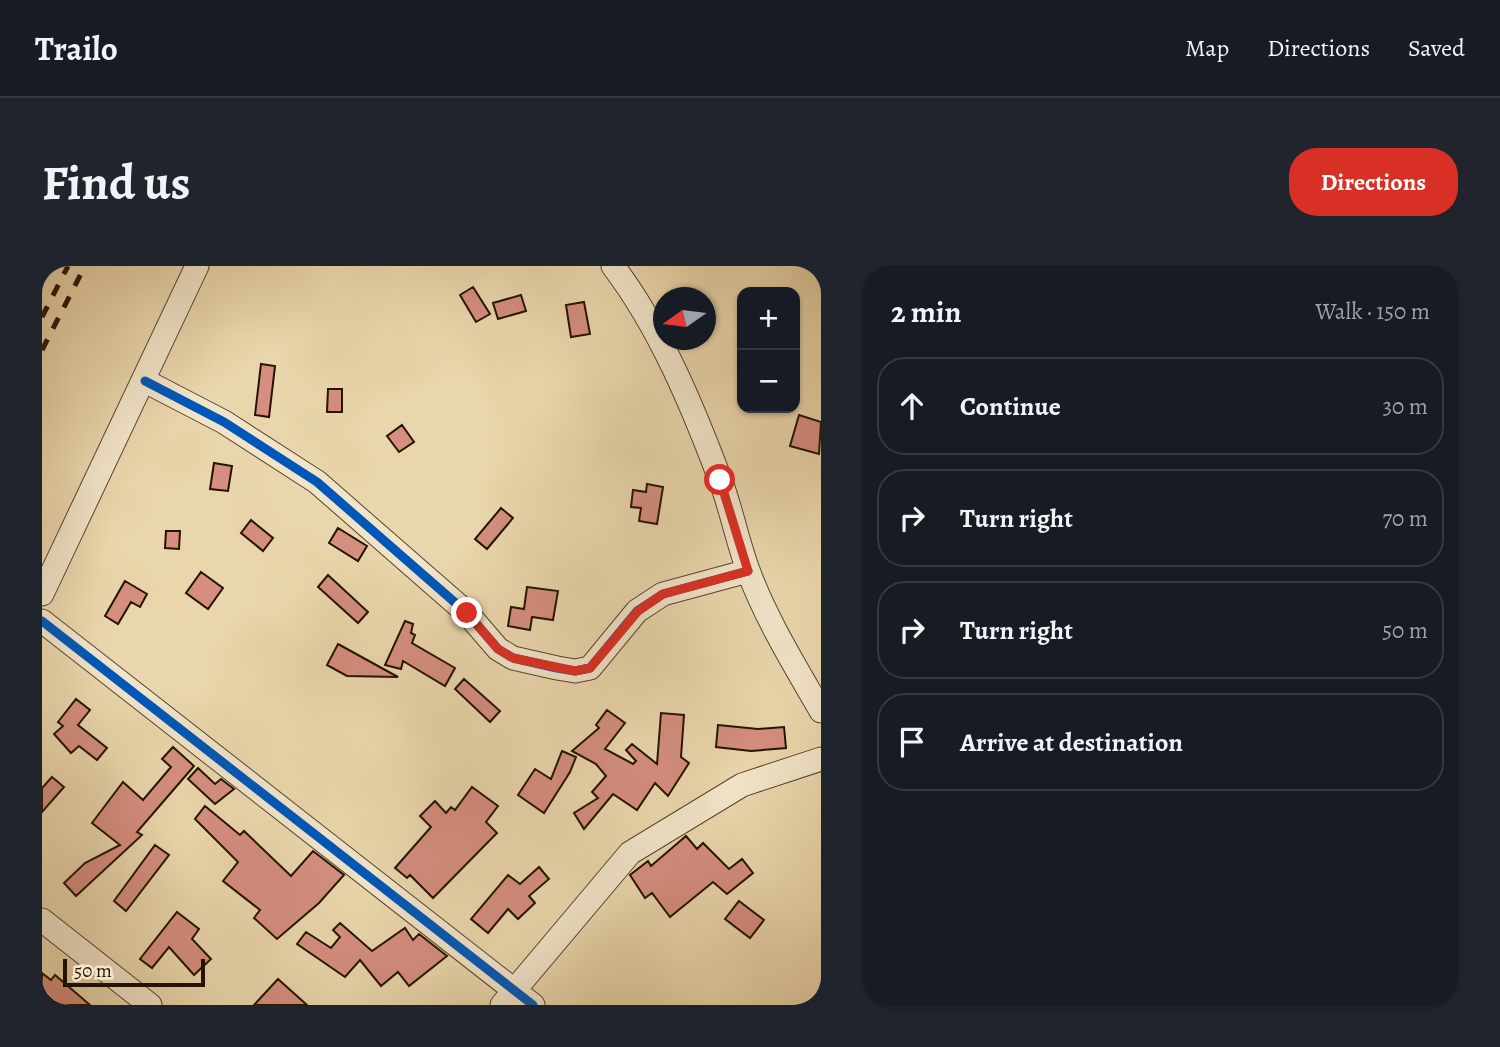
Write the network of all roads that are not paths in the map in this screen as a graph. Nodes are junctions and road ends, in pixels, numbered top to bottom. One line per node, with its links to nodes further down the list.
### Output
1 (197, 266): 3 (street)
2 (613, 266): 4 (street)
3 (145, 382): 4 (street); 5 (street)
4 (748, 571): 7 (street)
5 (42, 594)
6 (42, 621): 10 (street)
7 (821, 711)
8 (821, 759): 10 (street)
9 (42, 920): 11 (street)
10 (517, 1000)
11 (150, 1005)

